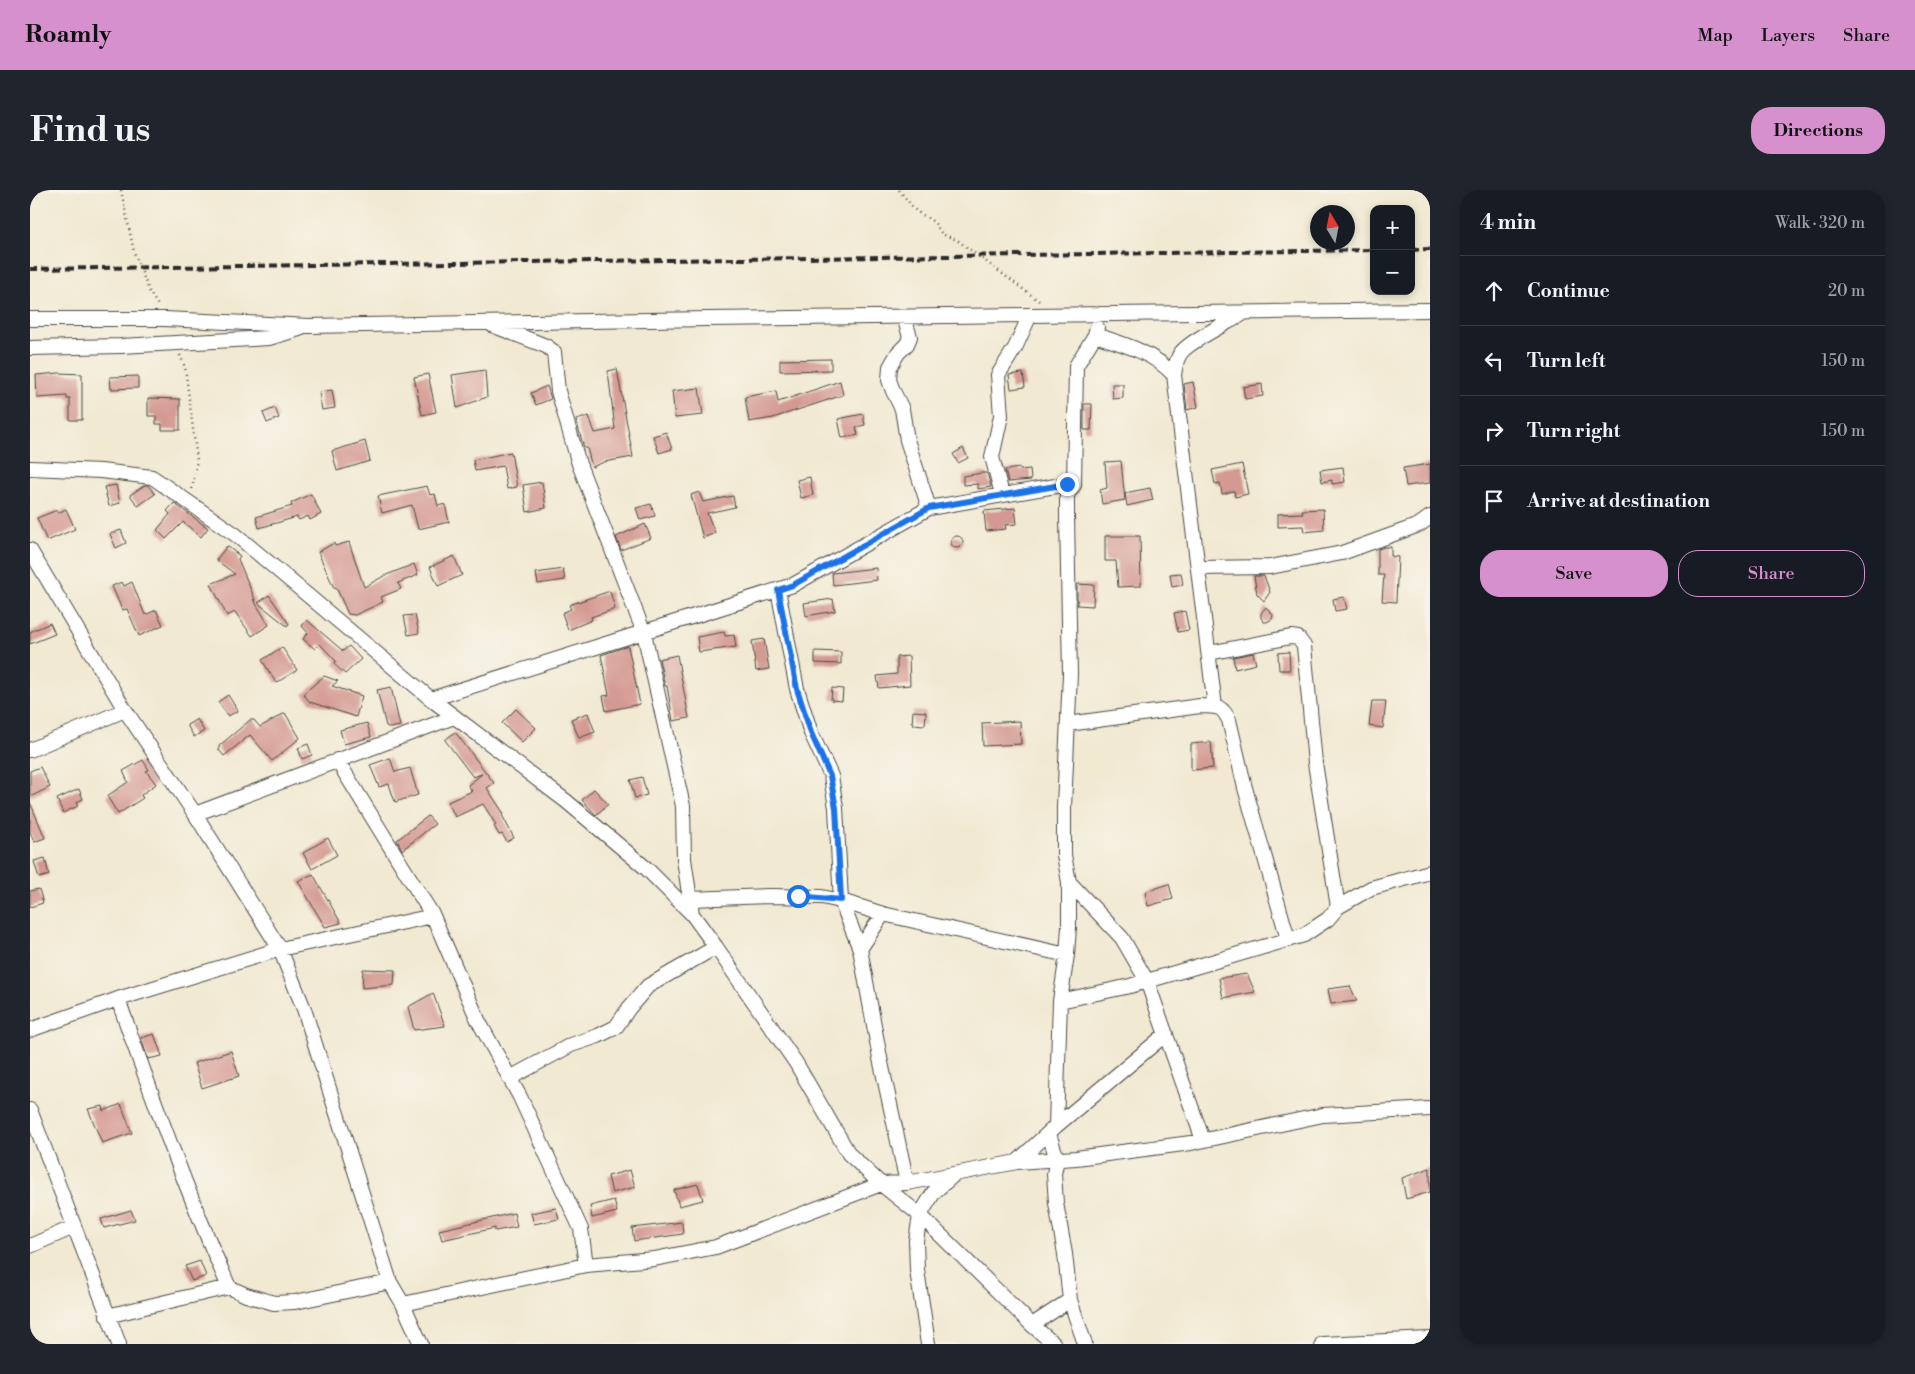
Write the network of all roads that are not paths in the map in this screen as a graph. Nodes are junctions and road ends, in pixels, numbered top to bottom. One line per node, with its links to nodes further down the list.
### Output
1 (1430, 310): 2 (street)
2 (1245, 312): 3 (street); 13 (street)
3 (1099, 314): 4 (street); 10 (street)
4 (1030, 315): 5 (street); 16 (street)
5 (904, 316): 8 (street); 17 (street)
6 (30, 318): 7 (street)
7 (216, 322): 9 (street); 11 (street)
8 (484, 323): 9 (street); 22 (street)
9 (309, 326): 11 (street)
10 (1095, 335): 13 (street); 15 (street)
11 (201, 341): 12 (street)
12 (30, 348)
13 (1174, 375): 20 (street)
14 (30, 468): 24 (street)
15 (1074, 485): 16 (street); 28 (street)
16 (1002, 494): 17 (street)
17 (929, 508): 21 (street)
18 (1430, 517): 20 (street)
19 (30, 550): 26 (street)
20 (1199, 568): 23 (street)
21 (778, 590): 22 (street); 35 (street)
22 (644, 633): 24 (street); 34 (street)
23 (1209, 654): 25 (street); 36 (street)
24 (431, 699): 27 (street)
25 (1215, 707): 28 (street); 40 (street)
26 (125, 710): 29 (street); 31 (street)
27 (454, 717): 30 (street); 37 (street)
28 (1068, 724): 33 (street)
29 (30, 750)
30 (337, 760): 31 (street); 39 (street)
31 (195, 814): 42 (street)
32 (1430, 872): 36 (street)
33 (1069, 882): 44 (street); 45 (street)
34 (690, 899): 35 (street); 37 (street)
35 (841, 900): 38 (street); 43 (street)
36 (1338, 907): 40 (street)
37 (692, 914): 41 (street)
38 (883, 914): 43 (street); 44 (street)
39 (433, 916): 42 (street); 50 (street)
40 (1288, 939): 45 (street)
41 (716, 947): 50 (street); 59 (street)
42 (280, 949): 46 (street); 64 (street)
43 (860, 949): 58 (street)
44 (1068, 955): 47 (street)
45 (1147, 981): 47 (street); 49 (street)
46 (118, 999): 48 (street); 65 (street)
47 (1060, 1002): 53 (street)
48 (30, 1030)
49 (1166, 1034): 53 (street); 54 (street)
50 (510, 1078): 63 (street)
51 (1430, 1109): 54 (street)
52 (30, 1110): 61 (street)
53 (1052, 1130): 55 (street); 56 (street)
54 (1203, 1140): 55 (street)
55 (1057, 1159): 56 (street); 66 (street)
56 (1018, 1162): 57 (street)
57 (955, 1174): 58 (street); 60 (street)
58 (907, 1183): 59 (street)
59 (881, 1184): 60 (street); 63 (street)
60 (920, 1215): 69 (street); 73 (street)
61 (74, 1227): 62 (street); 68 (street)
62 (30, 1246)
63 (586, 1265): 67 (street)
64 (390, 1282): 65 (street); 67 (street)
65 (229, 1287): 68 (street)
66 (1070, 1300): 69 (street); 75 (street)
67 (403, 1304): 72 (street)
68 (107, 1316): 71 (street)
69 (1032, 1326): 74 (street)
70 (1430, 1339): 76 (street)
71 (118, 1344)
72 (420, 1344)
73 (928, 1344)
74 (1054, 1344)
75 (1085, 1344)
76 (1322, 1344)

